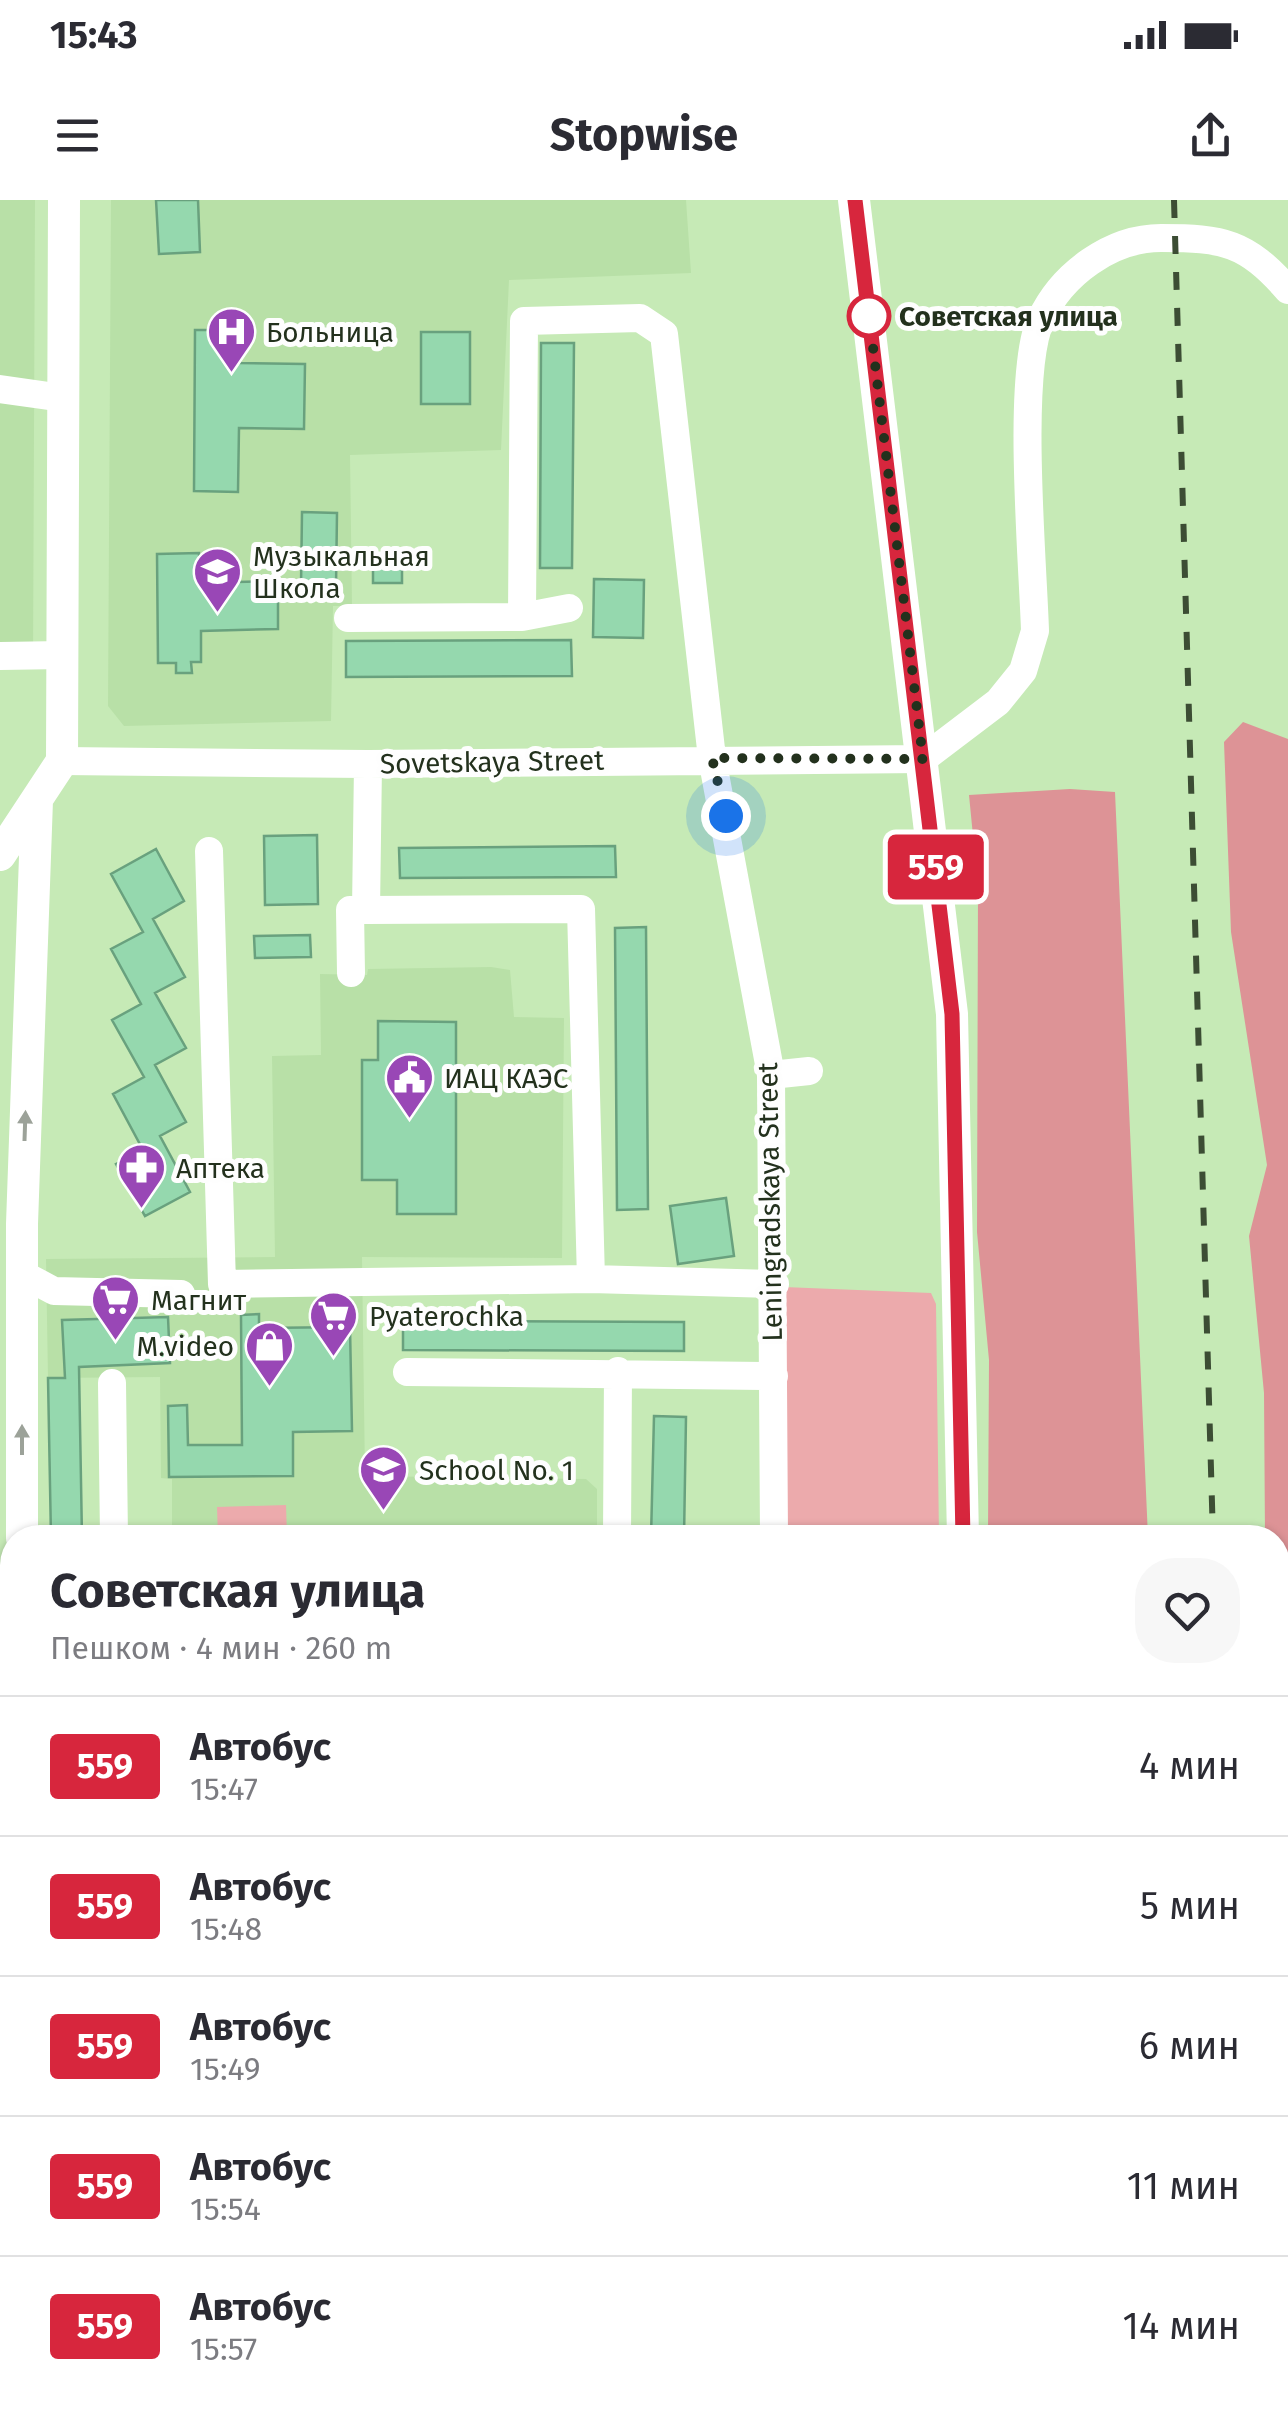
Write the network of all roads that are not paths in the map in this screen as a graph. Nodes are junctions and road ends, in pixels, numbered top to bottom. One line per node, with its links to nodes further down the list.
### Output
1 (64, 200): 5 (main road)
2 (854, 200): 12 (main road)
3 (1288, 290): 12 (street)
4 (0, 389): 5 (street)
5 (63, 398): 10 (main road)
6 (569, 608): 7 (street)
7 (522, 617): 8 (street); 11 (street, Leningradskaya Street)
8 (348, 618)
9 (0, 656): 10 (street)
10 (63, 656): 13 (main road)
11 (712, 758): 12 (street, Sovetskaya Street); 14 (street, Sovetskaya Street); 21 (street, Leningradskaya Street)
12 (923, 759): 35 (main road)
13 (62, 761): 14 (street, Sovetskaya Street); 15 (main road)
14 (368, 764): 18 (street)
15 (38, 800): 17 (main road); 22 (main road, one-way to 15)
16 (209, 851): 24 (street)
17 (0, 856)
18 (366, 910): 19 (street); 24 (street)
19 (351, 973)
20 (809, 1071): 21 (street)
21 (771, 1075): 25 (street, Leningradskaya Street)
22 (11, 1224): 23 (main road)
23 (22, 1274): 26 (street); 31 (main road, one-way to 23)
24 (591, 1279): 25 (street)
25 (774, 1284): 29 (street, Leningradskaya Street)
26 (180, 1294)
27 (618, 1371): 28 (street); 29 (street); 33 (street)
28 (407, 1372)
29 (774, 1376): 34 (street, Leningradskaya Street)
30 (112, 1383): 32 (street)
31 (22, 1525)
32 (114, 1525)
33 (617, 1525)
34 (774, 1525)
35 (963, 1525)

